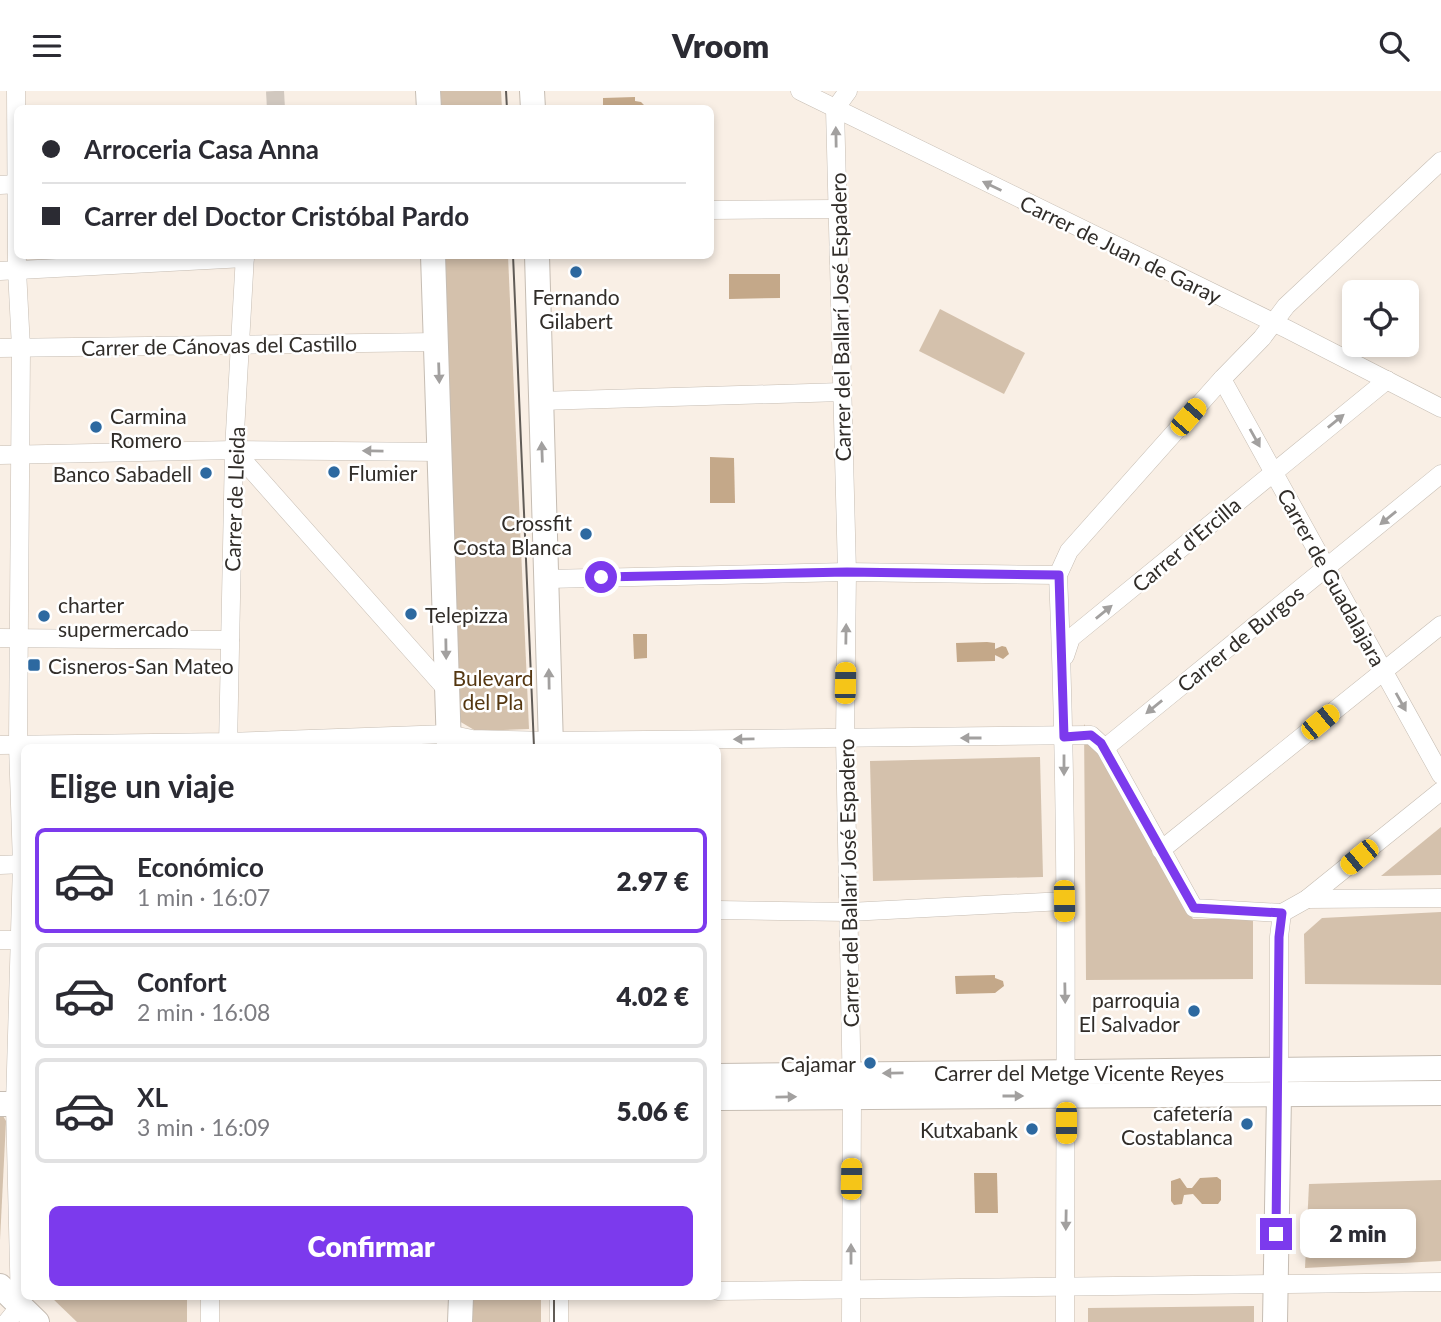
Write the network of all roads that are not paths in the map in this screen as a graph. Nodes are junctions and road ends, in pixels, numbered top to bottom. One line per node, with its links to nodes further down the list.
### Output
1 (800, 91): 3 (street, Carrer de Juan de Garay)
2 (848, 91): 3 (street)
3 (835, 109): 5 (street, Carrer del Ballarí José Espadero, one-way to 3); 13 (street, Carrer de Juan de Garay, one-way to 3)
4 (1441, 161): 13 (street)
5 (837, 209): 6 (street); 20 (street, Carrer del Ballarí José Espadero)
6 (714, 210)
7 (14, 213): 12 (street)
8 (208, 259): 12 (street)
9 (244, 259): 15 (street, Carrer de Lleida)
10 (433, 259): 14 (street)
11 (537, 259): 21 (street)
12 (8, 270): 17 (street)
13 (1273, 323): 18 (street); 19 (street, Carrer de Juan de Garay)
14 (438, 342): 15 (street, Carrer de Cánovas del Castillo); 24 (street, one-way to 24)
15 (240, 345): 17 (street, Carrer de Cánovas del Castillo); 23 (street, Carrer de Lleida)
16 (0, 348): 17 (street, Carrer de Cánovas del Castillo)
17 (21, 348): 26 (street)
18 (1222, 379): 27 (street, Carrer de Guadalajara, one-way to 27); 31 (street)
19 (1387, 380): 22 (street, Carrer de Juan de Garay); 27 (street, Carrer d'Ercilla, one-way to 19)
20 (842, 392): 21 (street); 30 (street, Carrer del Ballarí José Espadero)
21 (540, 401): 32 (street, one-way to 21)
22 (1441, 408)
23 (234, 450): 24 (street, one-way to 23); 26 (street); 36 (street, Carrer de Lleida); 39 (street)
24 (441, 452): 39 (street, one-way to 39)
25 (0, 455): 26 (street)
26 (20, 455): 35 (street)
27 (1274, 471): 29 (street, Carrer de Guadalajara); 37 (street, Carrer d'Ercilla, one-way to 27)
28 (1441, 474): 29 (street, Carrer de Burgos, one-way to 29)
29 (1326, 568): 38 (street, Carrer de Guadalajara); 47 (street, Carrer de Burgos, one-way to 47)
30 (847, 572): 31 (street); 32 (street); 41 (street, Carrer del Ballarí José Espadero, one-way to 30)
31 (1059, 575): 37 (street)
32 (547, 579): 45 (street, one-way to 32)
33 (1441, 625): 38 (street)
34 (0, 638): 35 (street)
35 (19, 638): 36 (street); 46 (street)
36 (230, 640): 43 (street, Carrer de Lleida)
37 (1062, 663): 40 (street)
38 (1383, 671): 48 (street, Carrer de Guadalajara, one-way to 48); 51 (street)
39 (446, 690): 42 (street)
40 (1064, 737): 41 (street, one-way to 41); 47 (street); 56 (street, one-way to 56)
41 (845, 738): 45 (street, one-way to 45); 58 (street, Carrer del Ballarí José Espadero)
42 (448, 741): 44 (street); 45 (street)
43 (228, 744)
44 (283, 744)
45 (550, 744)
46 (9, 745): 50 (street)
47 (1105, 748): 51 (street)
48 (1441, 775)
49 (1441, 791): 55 (street)
50 (21, 847)
51 (1161, 850): 59 (street)
52 (21, 864): 53 (street)
53 (0, 865)
54 (1441, 898): 55 (street)
55 (1307, 899): 59 (street)
56 (1064, 901): 58 (street); 64 (street, one-way to 64)
57 (721, 910): 58 (street)
58 (849, 912): 67 (street, Carrer del Ballarí José Espadero)
59 (1282, 913): 66 (street)
60 (0, 940): 61 (street)
61 (21, 940)
62 (21, 958): 71 (street)
63 (1441, 1068): 66 (street, Carrer del Metge Vicente Reyes)
64 (1066, 1071): 66 (street, Carrer del Metge Vicente Reyes); 67 (street, Carrer del Metge Vicente Reyes, one-way to 67); 69 (street)
65 (721, 1076): 67 (street, Carrer del Metge Vicente Reyes)
66 (1279, 1083): 68 (street, Carrer del Metge Vicente Reyes); 69 (street, Carrer del Metge Vicente Reyes); 73 (street)
67 (852, 1085): 69 (street, Carrer del Metge Vicente Reyes, one-way to 69); 70 (street, Carrer del Metge Vicente Reyes, one-way to 67); 76 (street, Carrer del Ballarí José Espadero, one-way to 67)
68 (1441, 1093)
69 (1067, 1096): 75 (street, one-way to 75)
70 (721, 1098)
71 (13, 1104): 81 (street)
72 (1441, 1282): 73 (street)
73 (1275, 1284): 75 (street); 87 (street)
74 (0, 1286): 81 (street)
75 (1065, 1287): 76 (street); 86 (street)
76 (850, 1289): 77 (street); 85 (street, Carrer del Ballarí José Espadero)
77 (721, 1291)
78 (211, 1300): 82 (street)
79 (461, 1300): 83 (street)
80 (559, 1300): 84 (street)
81 (21, 1317)
82 (210, 1322)
83 (460, 1322)
84 (559, 1322)
85 (851, 1322)
86 (1065, 1322)
87 (1275, 1322)

